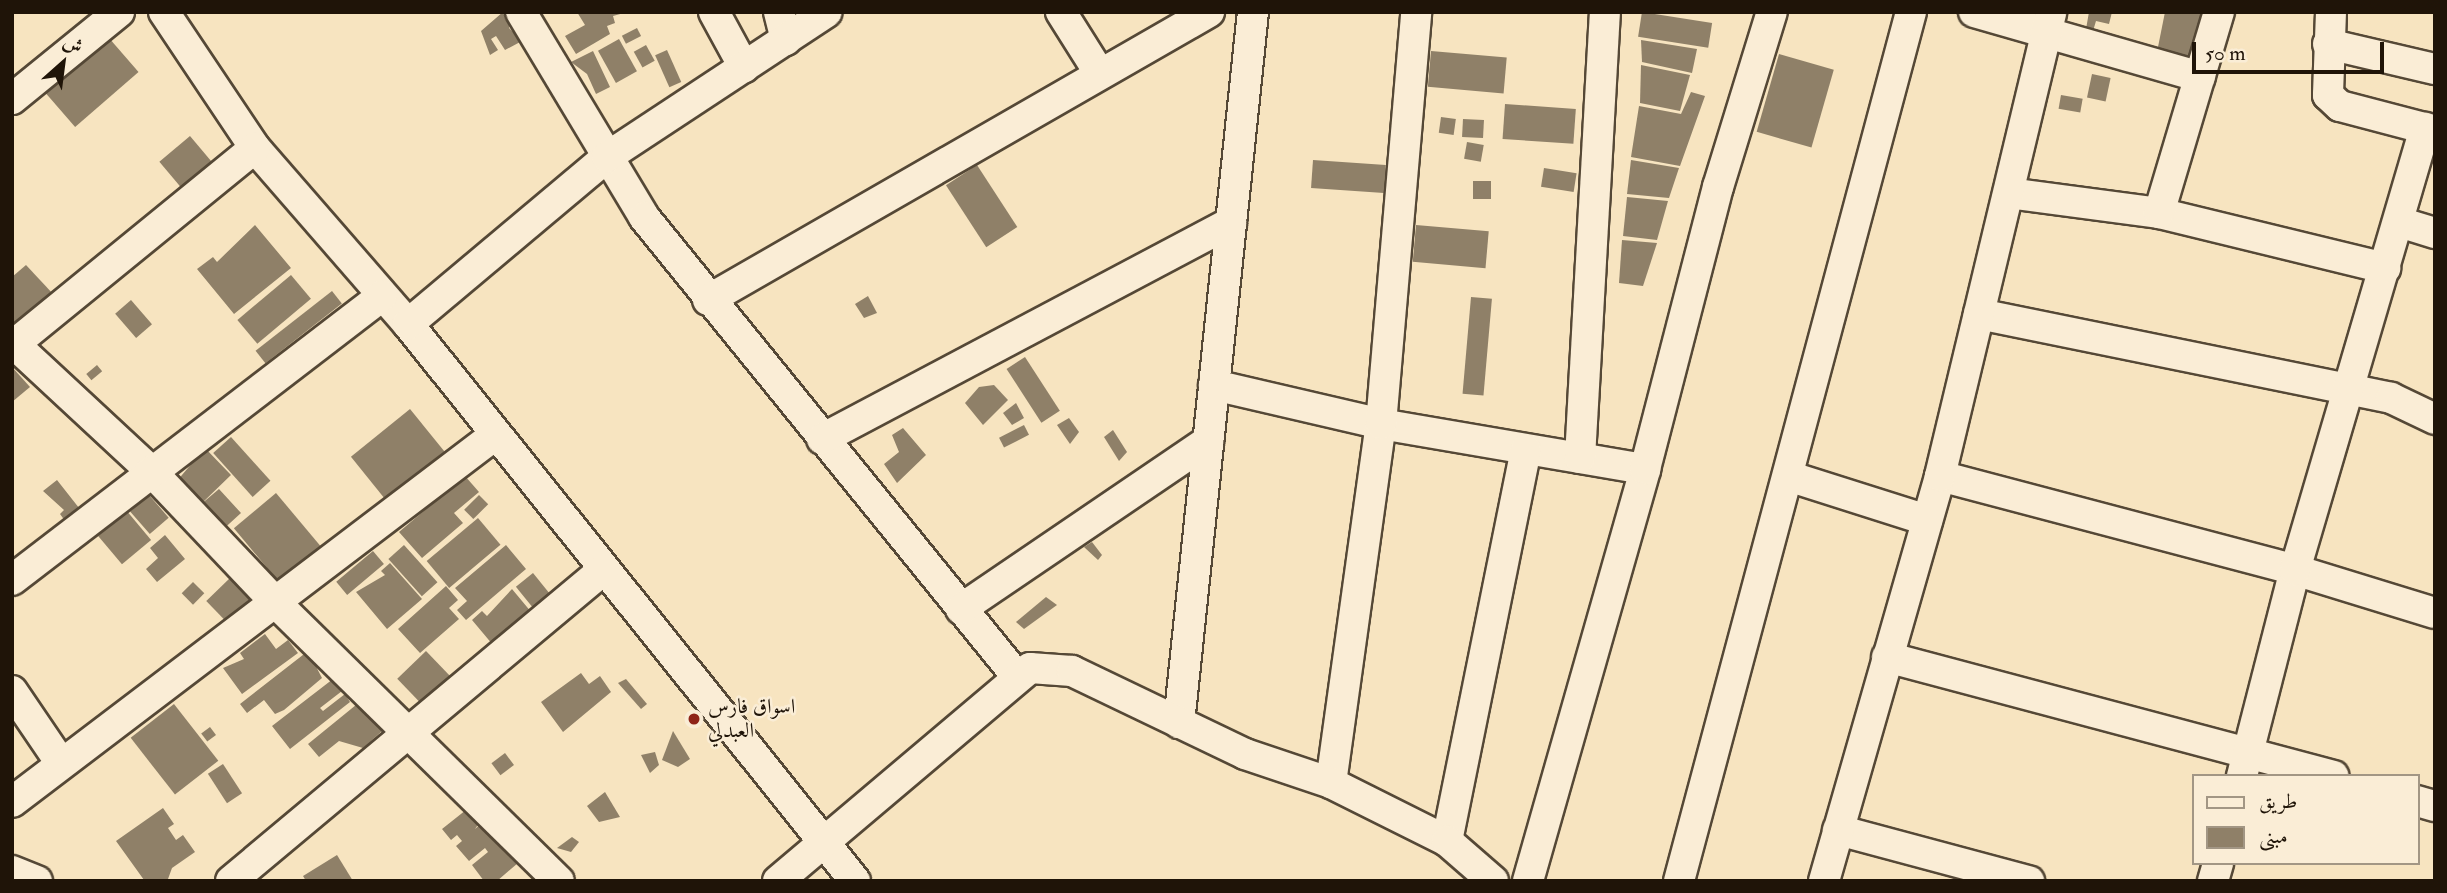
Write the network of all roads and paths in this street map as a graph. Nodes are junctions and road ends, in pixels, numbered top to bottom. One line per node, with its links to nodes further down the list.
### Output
1 (119, 12): 23 (street)
2 (164, 12): 25 (street)
3 (521, 12): 26 (street)
4 (714, 12): 19 (street)
5 (827, 12): 17 (street)
6 (1061, 12): 21 (street)
7 (1209, 12): 21 (street)
8 (1253, 12): 29 (street)
9 (1416, 12): 41 (street)
10 (1605, 12): 46 (street)
11 (1772, 12): 47 (street)
12 (1911, 12): 49 (street)
13 (1974, 12): 16 (street)
14 (2219, 12): 22 (street)
15 (2331, 12): 18 (street)
16 (2049, 22): 22 (street); 27 (street)
17 (782, 26): 19 (street)
18 (2328, 44): 20 (street); 24 (street)
19 (744, 67): 26 (street)
20 (2435, 69)
21 (1100, 75): 34 (street)
22 (2200, 77): 28 (street)
23 (12, 99)
24 (2430, 129): 30 (street)
25 (255, 148): 33 (street); 37 (street)
26 (607, 157): 34 (street); 36 (street)
27 (2009, 193): 28 (street); 35 (street)
28 (2159, 213): 32 (street)
29 (1231, 222): 38 (street); 43 (street)
30 (2399, 222): 31 (street); 32 (street)
31 (2435, 233)
32 (2385, 268): 39 (street)
33 (382, 296): 36 (street); 48 (street)
34 (708, 300): 43 (street)
35 (1979, 314): 39 (street); 50 (street)
36 (408, 324): 42 (street)
37 (13, 344): 48 (street)
38 (1214, 385): 41 (street); 44 (street)
39 (2348, 390): 40 (street); 53 (street)
40 (2435, 419)
41 (1381, 424): 45 (street); 66 (street)
42 (495, 435): 52 (street); 55 (street)
43 (822, 439): 56 (street)
44 (1208, 441): 56 (street); 61 (street)
45 (1526, 450): 46 (street); 70 (street)
46 (1580, 458): 47 (street)
47 (1645, 470): 78 (street)
48 (150, 471): 54 (street); 55 (street)
49 (1788, 476): 51 (street); 79 (street)
50 (1940, 476): 51 (street); 53 (street)
51 (1927, 520): 58 (street)
52 (603, 570): 62 (street); 69 (street)
53 (2295, 570): 57 (street); 64 (street)
54 (12, 580)
55 (277, 604): 62 (street); 63 (street)
56 (961, 608): 59 (street)
57 (2435, 613)
58 (1887, 657): 64 (street); 68 (street)
59 (1016, 675): 61 (street); 69 (street)
60 (12, 691): 63 (street)
61 (1178, 723): 66 (street)
62 (409, 733): 73 (street); 74 (street)
63 (61, 763): 67 (street)
64 (2246, 764): 65 (street)
65 (2318, 774)
66 (1331, 783): 70 (street)
67 (12, 802)
68 (1838, 830): 80 (street); 81 (street)
69 (823, 841): 75 (street); 76 (street)
70 (1447, 841): 77 (street)
71 (12, 872): 72 (street)
72 (37, 881)
73 (231, 881)
74 (559, 881)
75 (778, 881)
76 (855, 881)
77 (1493, 881)
78 (1528, 881)
79 (1679, 881)
80 (1824, 881)
81 (2029, 881)

